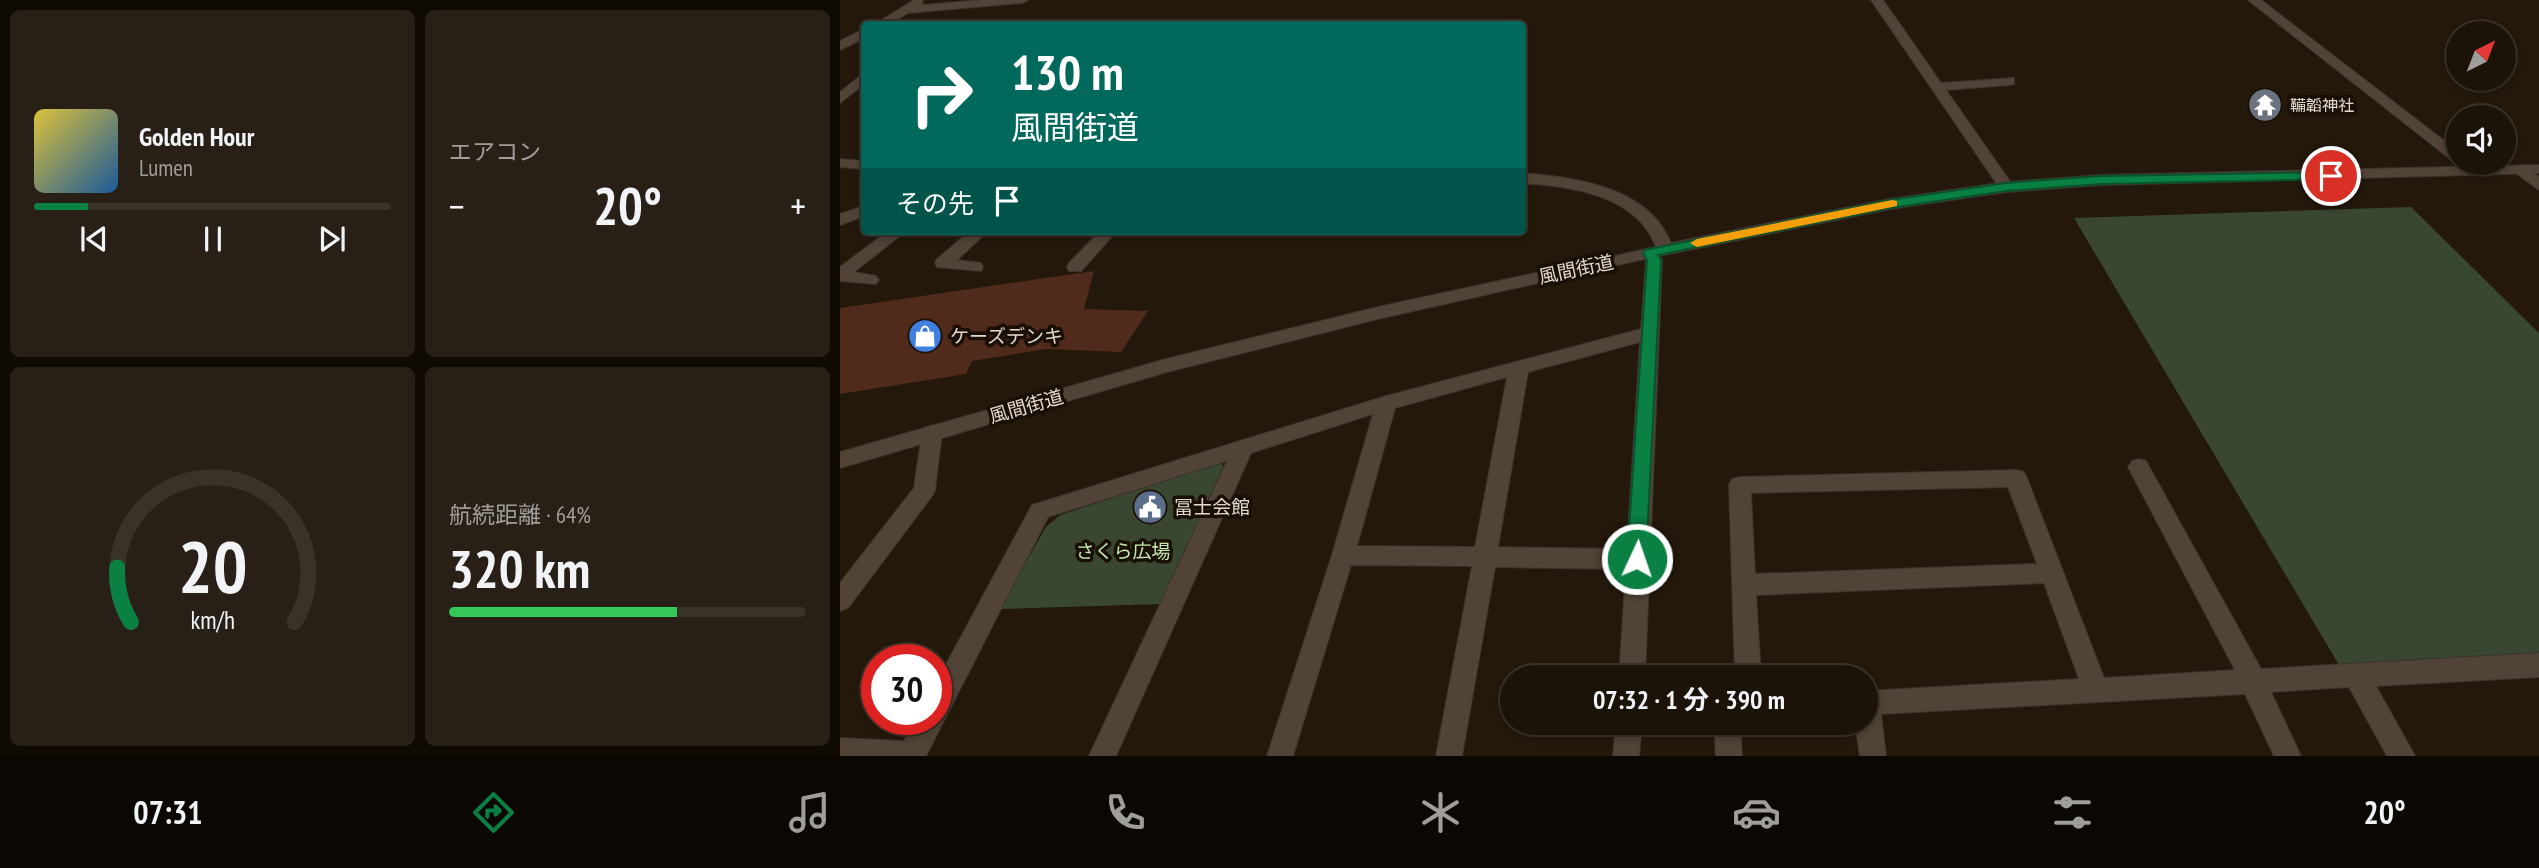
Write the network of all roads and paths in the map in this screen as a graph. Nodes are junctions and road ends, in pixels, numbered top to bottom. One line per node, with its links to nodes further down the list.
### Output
1 (921, 0): 5 (street)
2 (1022, 0): 5 (street)
3 (1877, 0): 11 (street)
4 (2254, 0): 13 (street)
5 (908, 10): 6 (street)
6 (887, 21)
7 (861, 35): 8 (street)
8 (845, 44)
9 (861, 81): 12 (street)
10 (2008, 81): 11 (street)
11 (1937, 87): 22 (street)
12 (840, 99)
13 (2446, 149)
14 (840, 163): 15 (street)
15 (861, 164)
16 (2446, 168): 22 (street, 風間街道)
17 (2539, 169): 19 (street, 風間街道)
18 (2516, 170): 19 (street, 風間街道)
19 (2521, 170): 21 (street)
20 (1526, 178): 28 (street)
21 (2539, 185)
22 (2006, 187): 28 (street, 風間街道)
23 (861, 212): 24 (street)
24 (840, 220)
25 (893, 235): 31 (street)
26 (975, 235): 29 (street)
27 (1105, 235): 30 (street)
28 (1657, 251): 33 (street); 36 (street, 風間街道)
29 (975, 267)
30 (1075, 267)
31 (840, 276): 32 (street)
32 (870, 280)
33 (1650, 333): 34 (street); 42 (street)
34 (1519, 367): 35 (street); 41 (street)
35 (1385, 403): 37 (street); 40 (street)
36 (932, 433): 38 (street, 風間街道); 45 (street)
37 (1243, 448): 50 (street); 60 (street)
38 (840, 460)
39 (2139, 467): 51 (street)
40 (1343, 555): 41 (street); 61 (street)
41 (1484, 558): 42 (street); 62 (street)
42 (1637, 559): 46 (street)
43 (2051, 573): 44 (street); 44 (street); 52 (street)
44 (1744, 585): 47 (street)
45 (840, 601)
46 (1633, 665)
47 (1747, 665)
48 (2539, 665): 49 (street)
49 (2356, 675): 51 (street); 67 (street)
50 (952, 679)
51 (2253, 681): 52 (street); 66 (street)
52 (2096, 690): 53 (street)
53 (1878, 702)
54 (923, 735): 59 (street)
55 (1628, 735): 63 (street)
56 (1728, 735): 64 (street)
57 (1870, 735): 65 (street)
58 (840, 751): 59 (street)
59 (912, 755)
60 (1102, 756)
61 (1280, 756)
62 (1449, 756)
63 (1626, 756)
64 (1729, 756)
65 (1872, 756)
66 (2288, 756)
67 (2402, 756)

